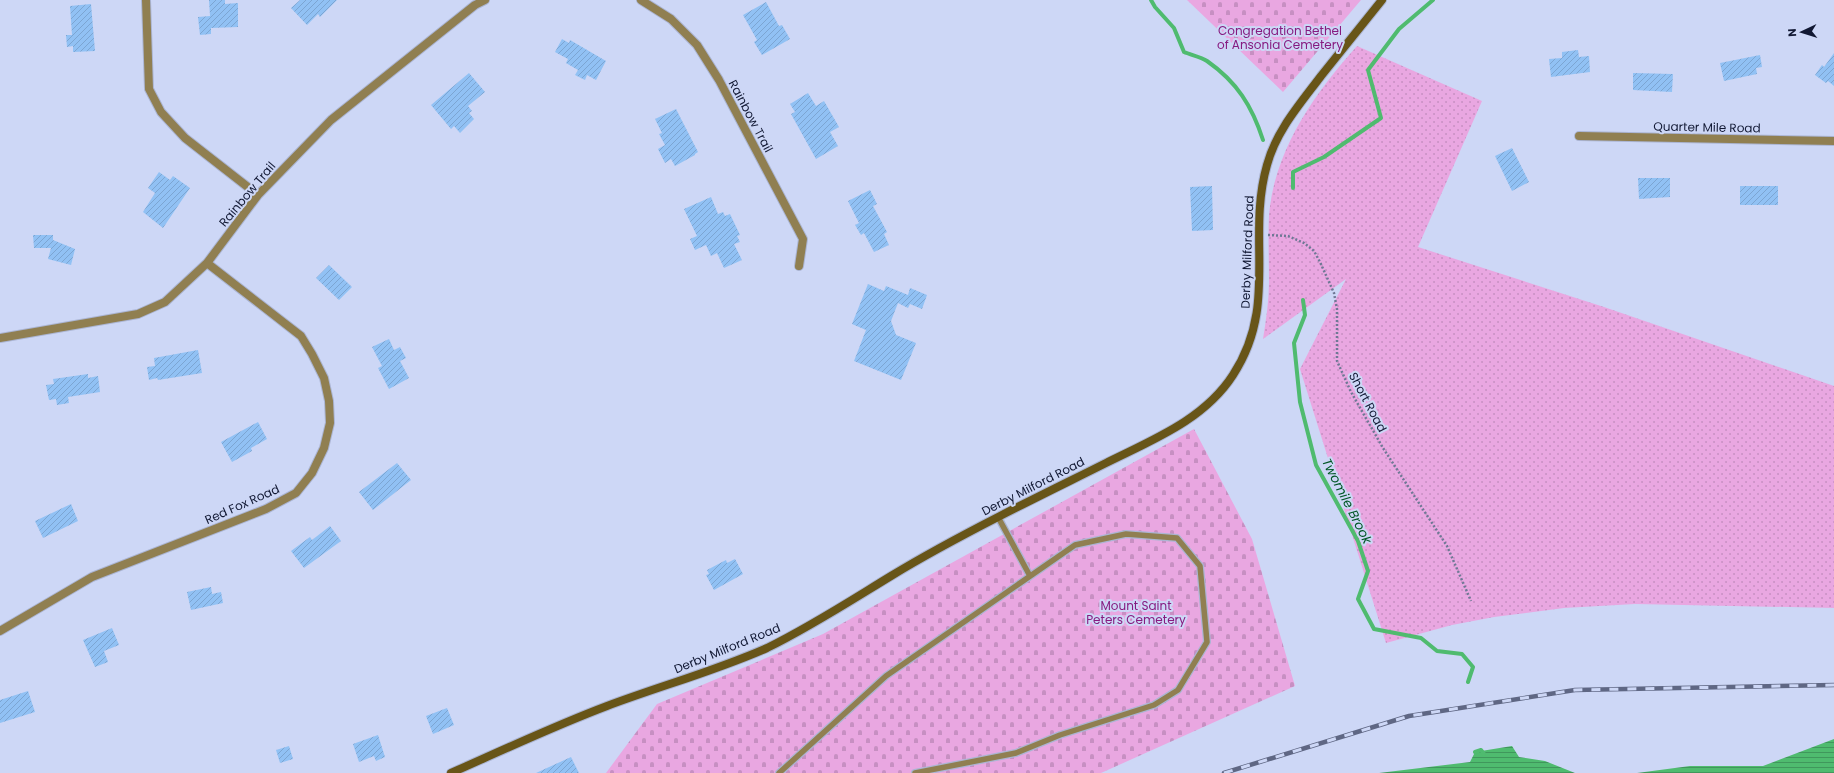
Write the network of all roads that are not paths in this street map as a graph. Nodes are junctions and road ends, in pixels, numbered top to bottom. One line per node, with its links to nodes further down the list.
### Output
1 (146, 0): 7 (street)
2 (485, 0): 7 (street, Rainbow Trail)
3 (641, 0): 9 (street, Rainbow Trail)
4 (1382, 0): 11 (main road, Derby Milford Road)
5 (1579, 136): 6 (street, Quarter Mile Road)
6 (1834, 141)
7 (258, 196): 8 (street, Rainbow Trail)
8 (207, 263): 10 (street, Rainbow Trail); 13 (street, Red Fox Road)
9 (799, 266)
10 (0, 338)
11 (998, 517): 12 (lane); 14 (main road, Derby Milford Road)
12 (1030, 576): 15 (lane); 16 (lane)
13 (0, 631)
14 (451, 773)
15 (779, 773)
16 (915, 773)

